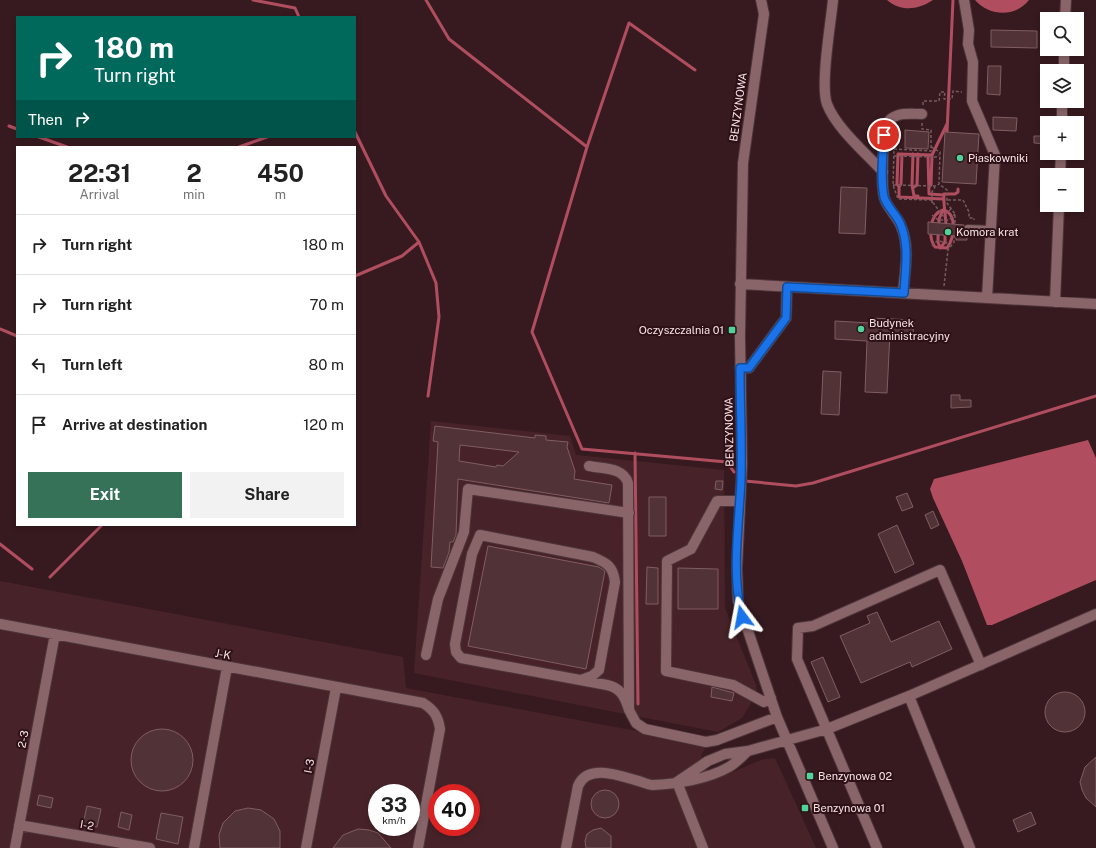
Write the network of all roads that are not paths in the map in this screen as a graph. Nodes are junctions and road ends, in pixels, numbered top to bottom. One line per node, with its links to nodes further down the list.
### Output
1 (761, 0): 11 (street, BENZYNOWA)
2 (833, 0): 7 (street)
3 (964, 0): 10 (street)
4 (1066, 0): 5 (street)
5 (1065, 12)
6 (922, 114): 7 (street)
7 (883, 172): 13 (street)
8 (1059, 212): 15 (street)
9 (971, 230): 10 (street)
10 (990, 231): 14 (street)
11 (740, 284): 12 (street); 17 (street, BENZYNOWA)
12 (787, 287): 13 (street); 17 (street)
13 (904, 293): 14 (street)
14 (987, 298): 15 (street)
15 (1055, 302): 16 (street)
16 (1096, 304)
17 (740, 368): 19 (street, BENZYNOWA)
18 (588, 466): 20 (street)
19 (740, 501): 32 (street, BENZYNOWA); 32 (street)
20 (629, 513): 24 (street); 33 (street)
21 (1096, 614): 25 (street)
22 (0, 624): 23 (street, J-K)
23 (55, 634): 26 (street, J-K); 38 (street, 2-3)
24 (426, 655)
25 (981, 665): 31 (street); 35 (street)
26 (228, 667): 30 (street, J-K); 41 (street)
27 (599, 670): 28 (street); 28 (street); 29 (street)
28 (581, 680): 29 (street)
29 (607, 685): 33 (street)
30 (336, 688): 42 (street, I-3); 43 (street, J-K)
31 (909, 696): 35 (street); 48 (street)
32 (771, 698): 34 (street, BENZYNOWA)
33 (629, 710): 34 (street)
34 (777, 717): 36 (street, BENZYNOWA)
35 (827, 729): 36 (street); 47 (street)
36 (786, 741): 37 (street); 46 (street, BENZYNOWA)
37 (677, 782): 44 (street); 45 (street)
38 (19, 825): 39 (street, 2-3); 40 (street, I-2)
39 (15, 848)
40 (150, 848)
41 (194, 848)
42 (306, 848)
43 (418, 848)
44 (566, 848)
45 (703, 848)
46 (833, 848)
47 (877, 848)
48 (970, 848)

